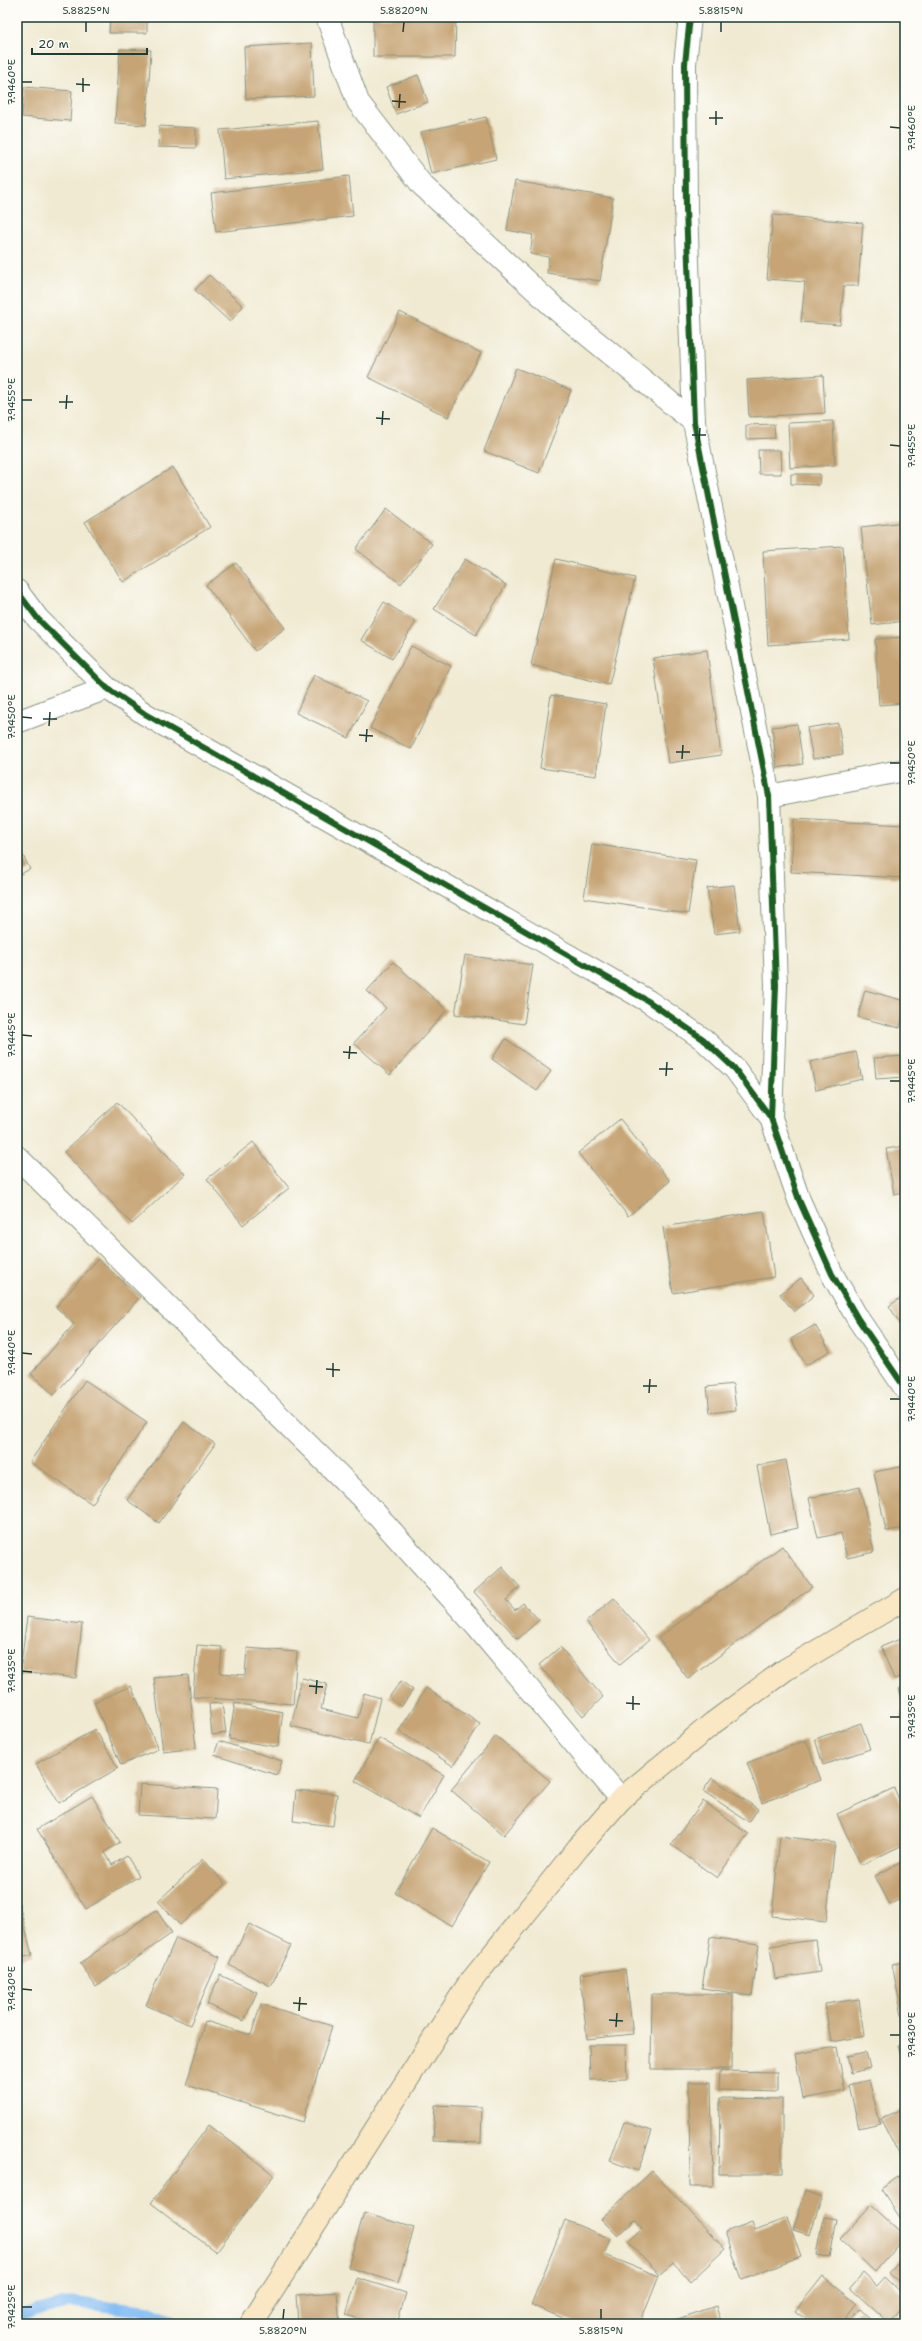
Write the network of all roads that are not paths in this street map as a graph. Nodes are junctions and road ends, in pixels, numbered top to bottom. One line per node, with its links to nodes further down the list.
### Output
1 (327, 17): 3 (street)
2 (690, 17): 3 (street)
3 (694, 422): 8 (street)
4 (17, 591): 5 (street)
5 (106, 688): 6 (street); 9 (street)
6 (17, 722)
7 (905, 770): 8 (street)
8 (769, 796): 9 (street)
9 (771, 1118): 11 (street)
10 (17, 1157): 13 (street)
11 (905, 1388)
12 (905, 1599): 13 (street)
13 (621, 1799): 14 (street)
14 (251, 2324)

